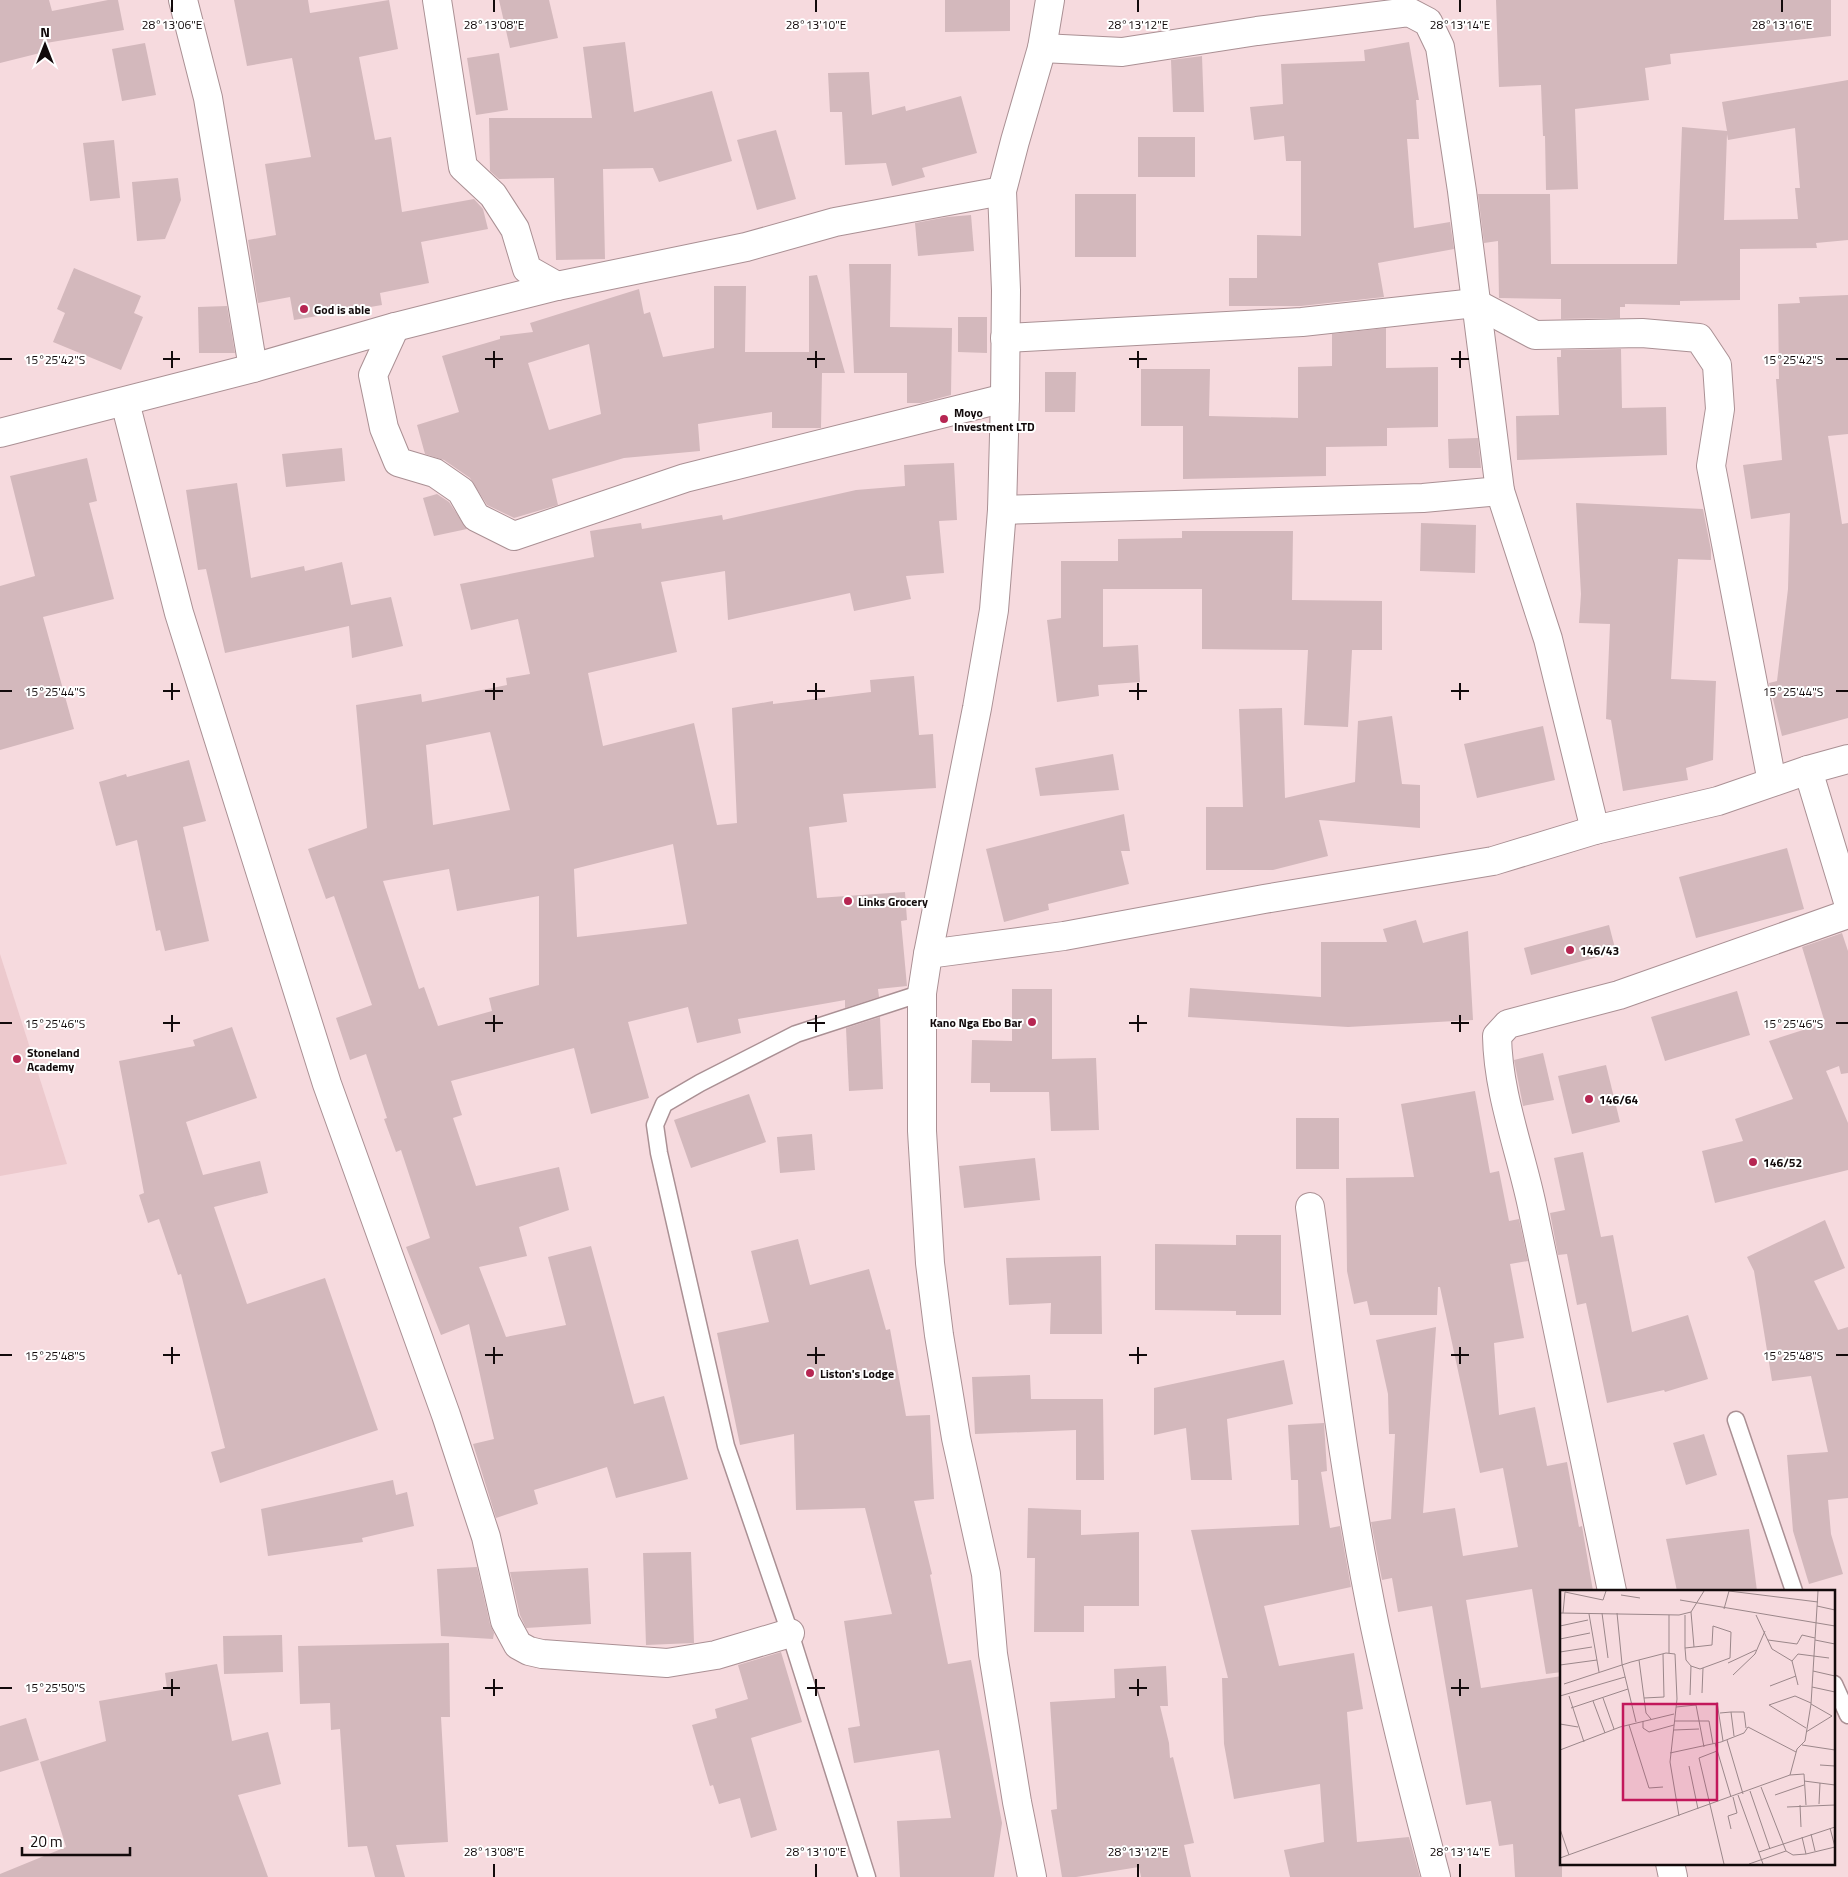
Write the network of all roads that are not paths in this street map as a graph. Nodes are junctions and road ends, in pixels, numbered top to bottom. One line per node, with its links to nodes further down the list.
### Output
1 (183, 0): 10 (street)
2 (437, 0): 6 (street)
3 (1050, 0): 4 (street)
4 (1042, 48): 5 (street); 7 (street)
5 (1002, 191): 6 (street); 9 (street)
6 (557, 286): 8 (street)
7 (1475, 304): 9 (street); 14 (street); 18 (street)
8 (395, 327): 10 (street); 11 (street)
9 (1005, 338): 11 (street)
10 (253, 368): 12 (street)
11 (1005, 398): 15 (street)
12 (125, 402): 13 (street); 28 (street)
13 (0, 433)
14 (1500, 491): 15 (street); 19 (street)
15 (1002, 510): 22 (street)
16 (1848, 759): 17 (street)
17 (1808, 770): 18 (street); 20 (street)
18 (1772, 782): 19 (street)
19 (1595, 830): 22 (street)
20 (1848, 902)
21 (1848, 914): 26 (street)
22 (928, 954): 23 (street)
23 (922, 993): 28 (lane); 33 (street)
24 (1310, 1207): 34 (street)
25 (1736, 1420): 27 (lane)
26 (1612, 1590)
27 (1794, 1590)
28 (790, 1633): 32 (lane)
29 (1836, 1688): 30 (lane)
30 (1848, 1715)
31 (1670, 1864): 35 (street)
32 (867, 1877)
33 (1032, 1877)
34 (1436, 1877)
35 (1673, 1877)

